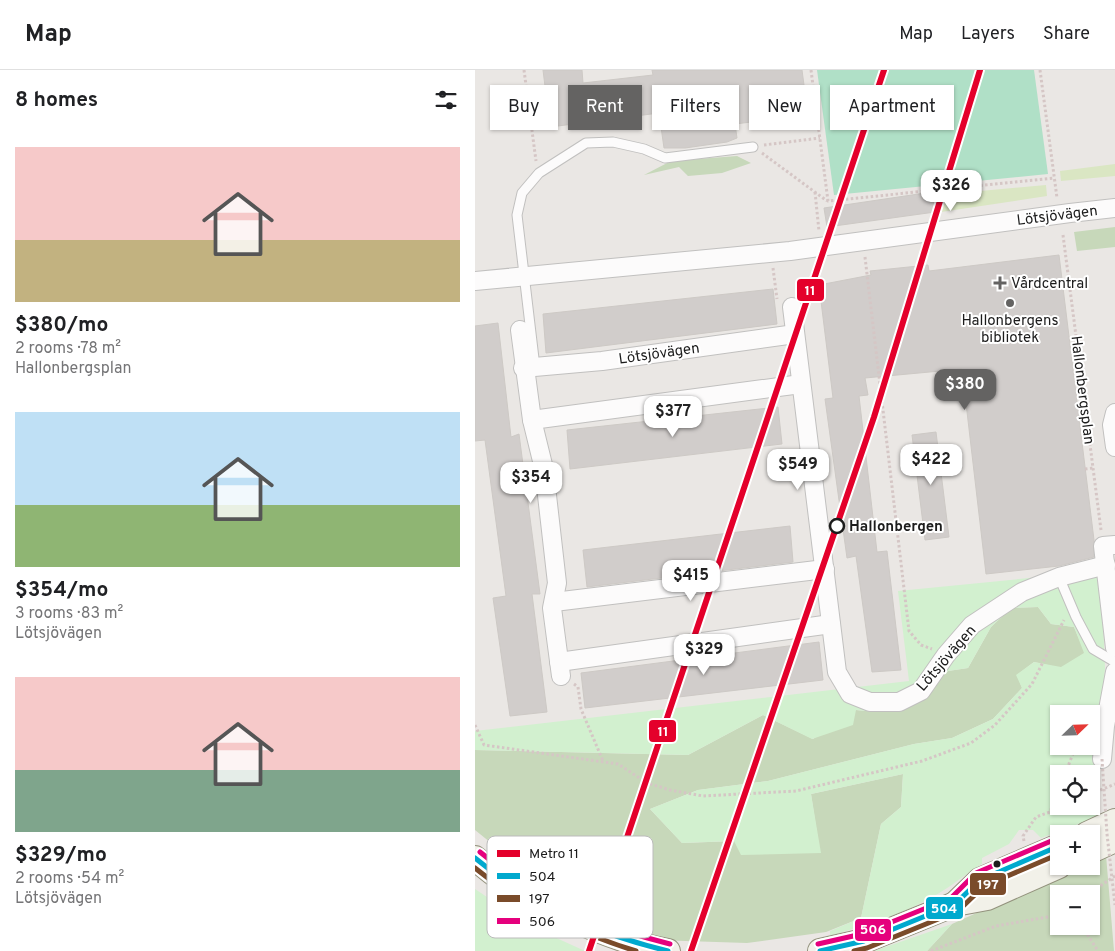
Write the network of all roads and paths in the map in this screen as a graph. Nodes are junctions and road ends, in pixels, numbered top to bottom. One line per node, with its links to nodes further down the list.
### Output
1 (523, 70): 6 (path)
2 (811, 70): 4 (path)
3 (1040, 70): 7 (path)
4 (820, 138): 5 (path); 10 (path)
5 (753, 146): 6 (lane); 8 (path)
6 (539, 173): 15 (lane)
7 (1054, 178): 9 (path); 10 (path)
8 (815, 192): 10 (path); 14 (path)
9 (1057, 199)
10 (828, 201)
11 (1115, 208): 13 (street, Lötsjövägen)
12 (1063, 235): 25 (path, Hallonbergsplan)
13 (863, 241): 14 (street, Lötsjövägen); 35 (path)
14 (821, 247): 15 (street, Lötsjövägen)
15 (523, 277): 16 (street, Lötsjövägen); 20 (lane)
16 (475, 281)
17 (792, 307): 19 (street, Lötsjövägen)
18 (520, 330): 20 (street)
19 (795, 334): 20 (street, Lötsjövägen); 21 (street, Lötsjövägen)
20 (529, 368): 23 (street)
21 (801, 384): 23 (street); 29 (street, Lötsjövägen)
22 (1115, 413): 24 (street, Hallonbergsplan)
23 (532, 420): 31 (street)
24 (1115, 447)
25 (1093, 468): 26 (path); 27 (path, Hallonbergsplan)
26 (1085, 469)
27 (1109, 545): 28 (street)
28 (1106, 565): 30 (street, Lötsjövägen); 34 (street)
29 (825, 569): 31 (street); 33 (street, Lötsjövägen)
30 (1059, 577): 32 (lane); 35 (street, Lötsjövägen)
31 (554, 602): 33 (street)
32 (1071, 607): 36 (lane); 41 (path)
33 (831, 624): 35 (street, Lötsjövägen)
34 (1115, 648)
35 (946, 655)
36 (1115, 662)
37 (1115, 672): 40 (street)
38 (578, 687): 41 (path)
39 (475, 725): 41 (path)
40 (1102, 759): 57 (path, bridge)
41 (603, 761)
42 (1115, 784): 43 (path)
43 (1100, 790)
44 (1050, 812): 48 (path)
45 (1115, 821): 46 (street)
46 (1100, 828)
47 (1115, 840): 49 (street)
48 (1025, 846)
49 (1100, 847)
50 (1050, 850): 56 (street)
51 (475, 858): 52 (street)
52 (487, 869)
53 (1050, 870): 56 (street)
54 (1115, 876): 55 (path)
55 (1100, 886)
56 (955, 904): 63 (street)
57 (1115, 905)
58 (1050, 916): 61 (path)
59 (1088, 935): 66 (path)
60 (624, 938): 62 (street)
61 (941, 948): 64 (path); 65 (path)
62 (668, 951)
63 (820, 951)
64 (931, 951)
65 (937, 951)
66 (1098, 951)

